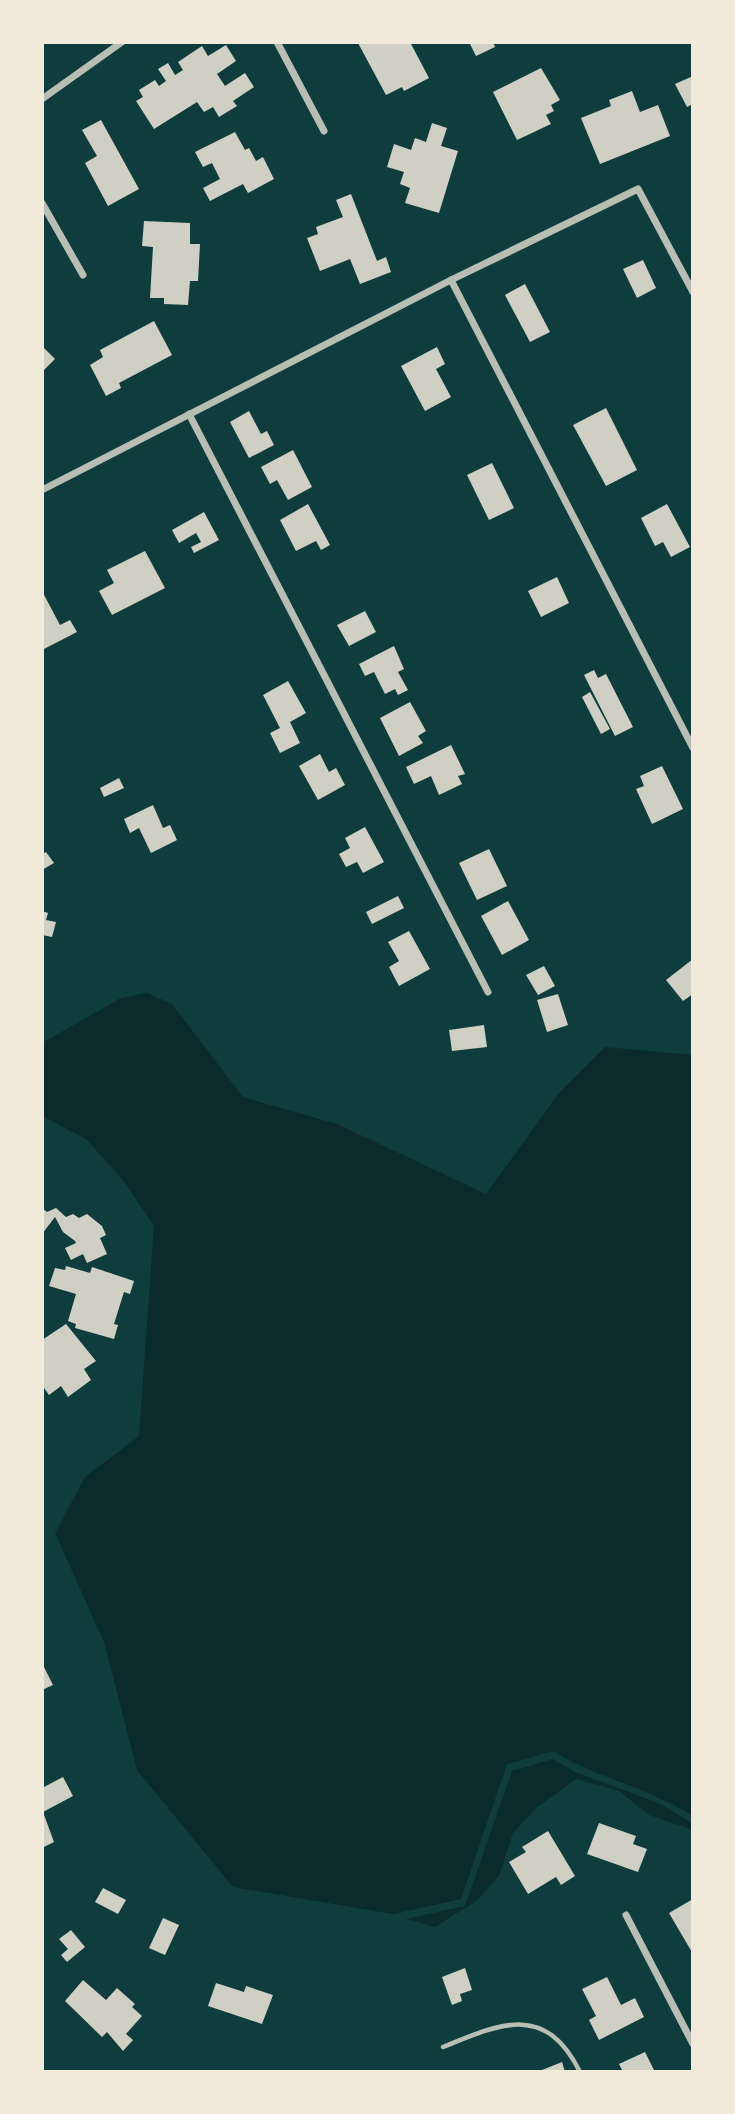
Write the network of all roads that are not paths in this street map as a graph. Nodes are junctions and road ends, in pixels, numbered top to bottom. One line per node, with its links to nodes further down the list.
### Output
1 (122, 42): 3 (street)
2 (277, 42): 4 (street)
3 (42, 99)
4 (324, 131)
5 (42, 203): 6 (street)
6 (83, 275)
7 (451, 280): 8 (street); 9 (street); 11 (street)
8 (693, 292)
9 (189, 414): 10 (street); 12 (street)
10 (42, 490)
11 (693, 748)
12 (488, 992)
13 (626, 1915): 14 (street)
14 (693, 2044)
15 (443, 2048): 16 (lane)
16 (580, 2072)

